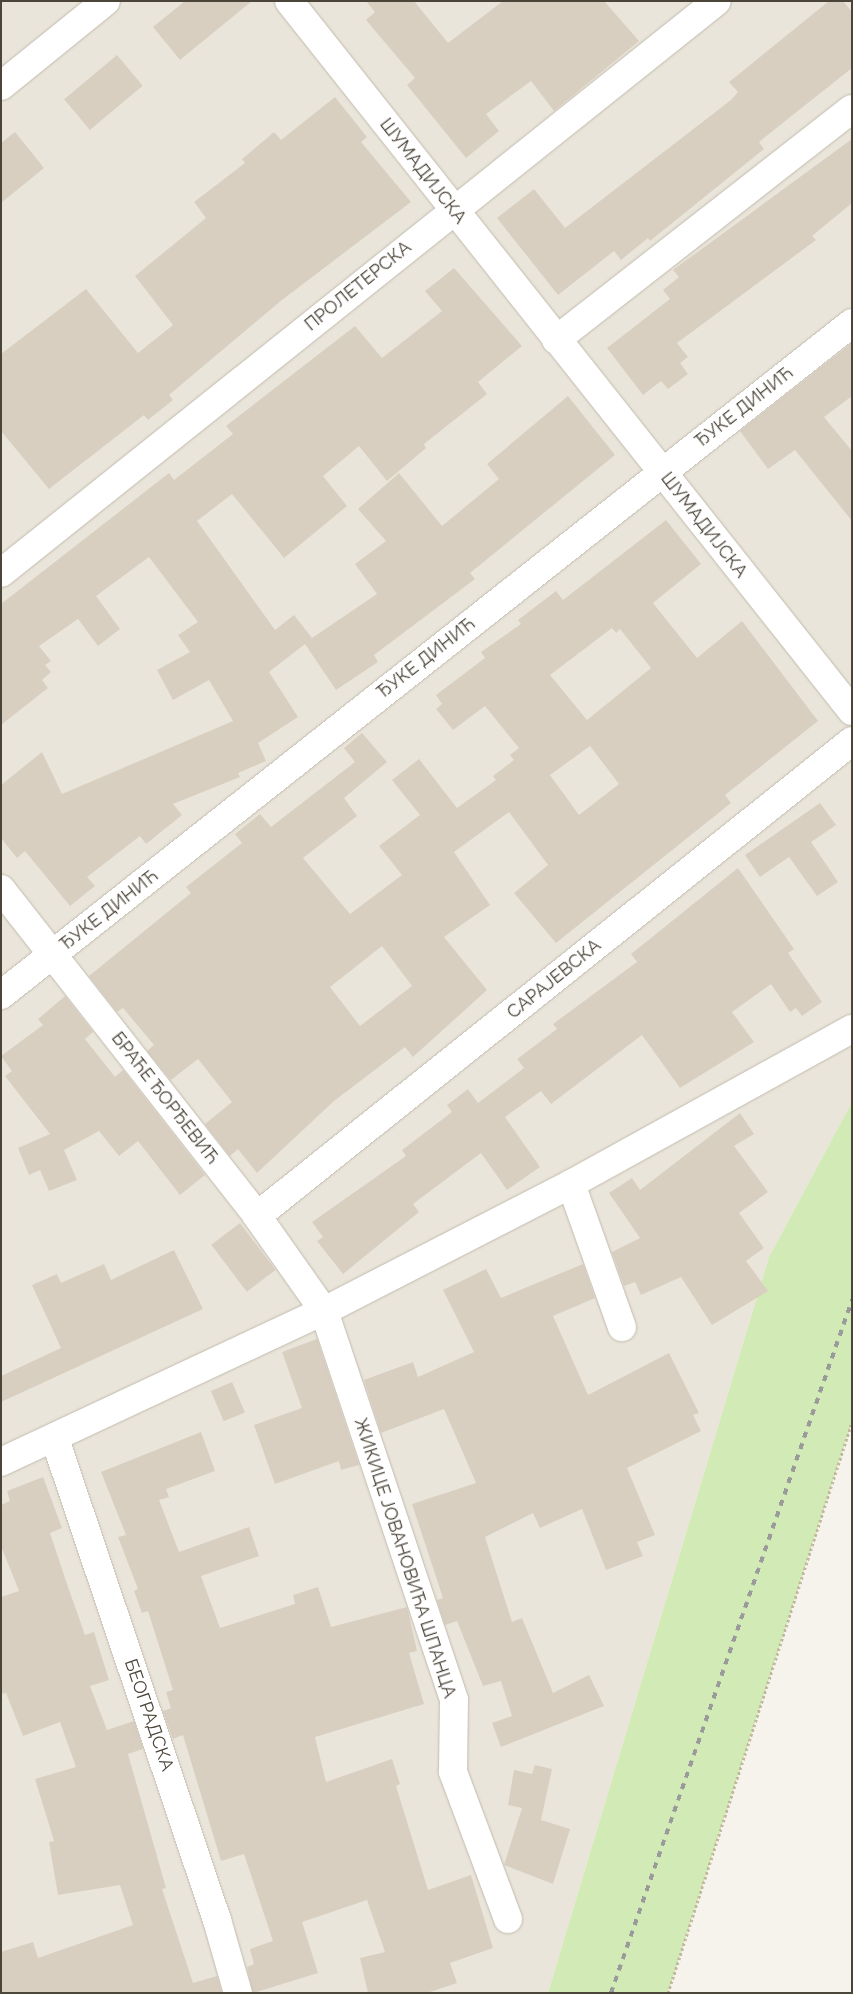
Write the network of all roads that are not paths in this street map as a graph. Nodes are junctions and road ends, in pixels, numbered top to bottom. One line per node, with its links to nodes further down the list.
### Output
1 (106, 1): 4 (street)
2 (289, 1): 6 (street, ШУМАДИЈСКА)
3 (717, 1): 6 (street, ПРОЛЕТЕРСКА)
4 (1, 86)
5 (852, 109): 8 (street)
6 (454, 210): 8 (street, ШУМАДИЈСКА); 10 (street, ПРОЛЕТЕРСКА)
7 (852, 323): 9 (street, ЂУКЕ ДИНИЋ)
8 (556, 340): 9 (street, ШУМАДИЈСКА)
9 (661, 471): 11 (street, ШУМАДИЈСКА); 14 (street, ЂУКЕ ДИНИЋ)
10 (1, 573)
11 (852, 711)
12 (852, 741): 18 (street, САРАЈЕВСКА)
13 (1, 889): 14 (street, БРАЋЕ ЂОРЂЕВИЋ)
14 (52, 955): 15 (street, ЂУКЕ ДИНИЋ); 18 (street, БРАЋЕ ЂОРЂЕВИЋ)
15 (1, 995)
16 (852, 1029): 17 (street)
17 (571, 1184): 19 (street); 20 (street)
18 (257, 1216): 19 (street, БРАЋЕ ЂОРЂЕВИЋ)
19 (324, 1311): 21 (street); 23 (street, ЖИКИЦЕ ЈОВАНОВИЋА ШПАНЦА)
20 (622, 1327)
21 (55, 1439): 22 (street); 24 (street, БЕОГРАДСКА)
22 (1, 1462)
23 (508, 1919)
24 (238, 1993)

